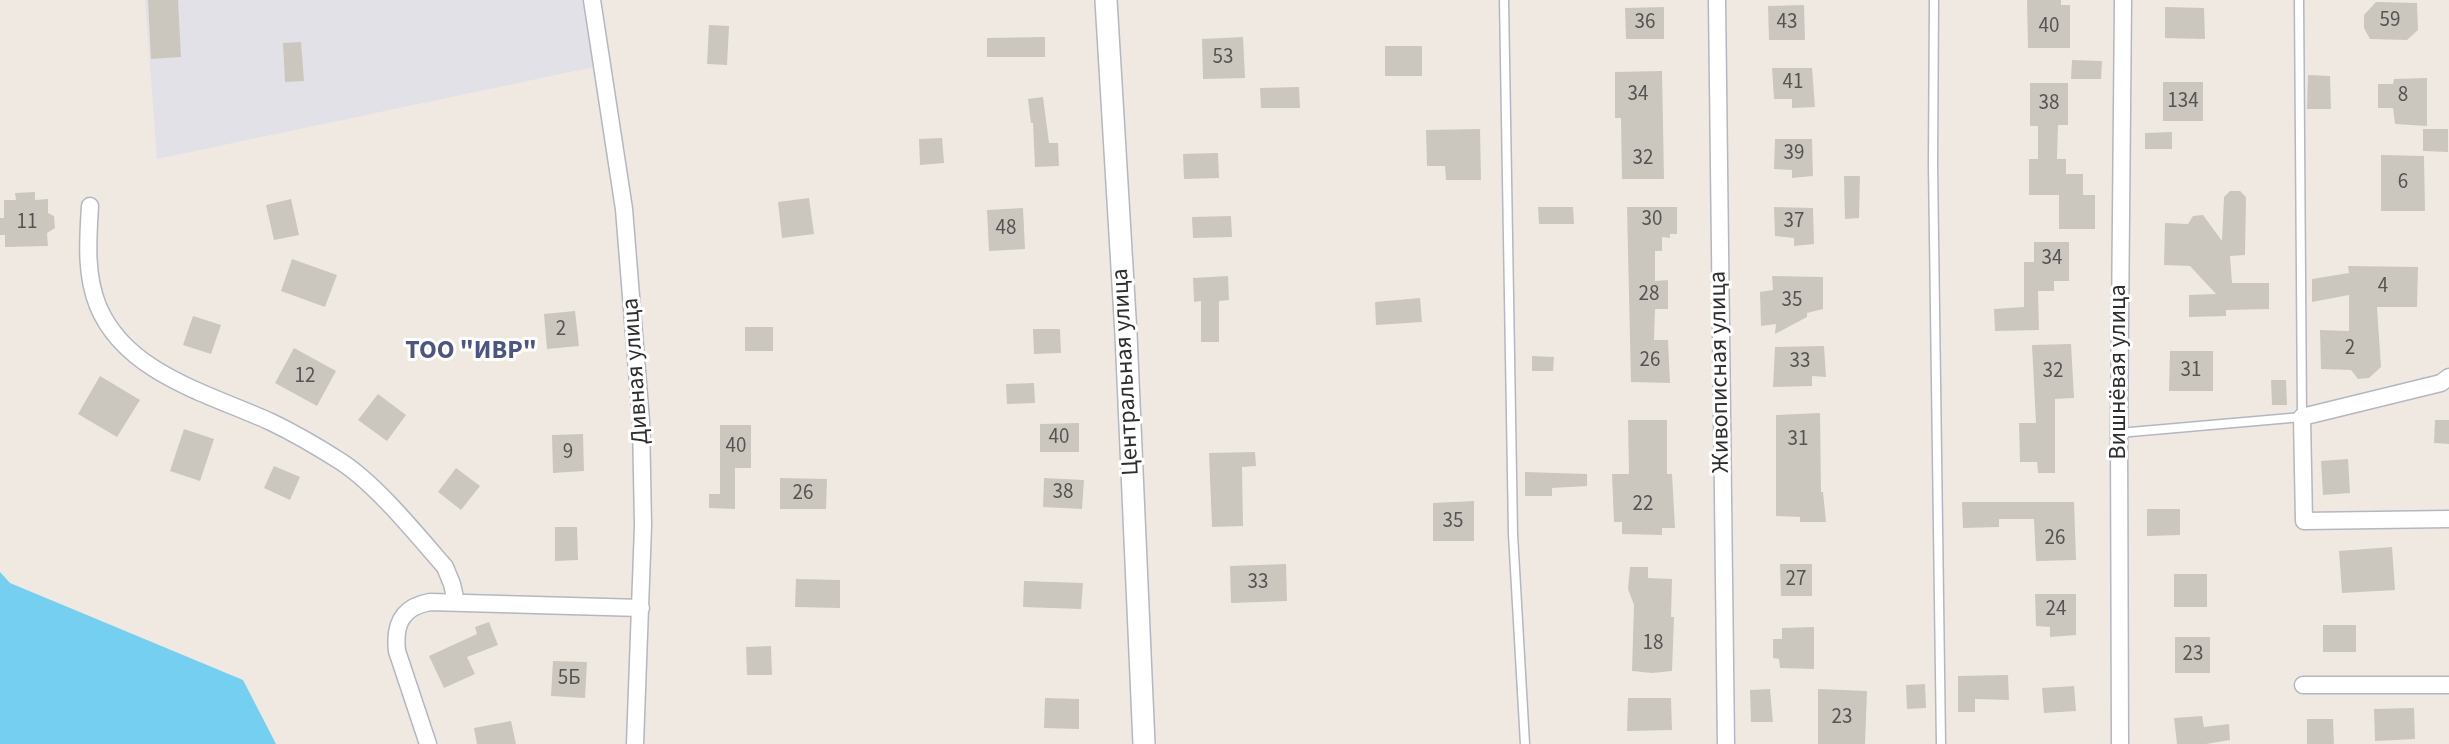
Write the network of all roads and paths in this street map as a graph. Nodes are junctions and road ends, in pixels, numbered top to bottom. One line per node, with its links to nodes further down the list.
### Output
1 (592, 0): 14 (street, Дивная улица)
2 (1106, 0): 19 (street, Центральная улица)
3 (1504, 0): 20 (lane)
4 (1717, 0): 21 (street, Живописная улица)
5 (1934, 0): 22 (lane)
6 (2123, 0): 11 (street, Вишнёвая улица)
7 (2299, 0): 10 (lane)
8 (90, 206): 13 (street)
9 (2449, 377): 10 (street)
10 (2302, 417): 11 (lane); 12 (street)
11 (2119, 433): 23 (street, Вишнёвая улица)
12 (2449, 519)
13 (456, 602): 14 (street); 17 (street)
14 (641, 608): 18 (street, Дивная улица)
15 (2304, 685): 16 (street)
16 (2449, 685)
17 (428, 744)
18 (635, 744)
19 (1144, 744)
20 (1524, 744)
21 (1726, 744)
22 (1941, 744)
23 (2120, 744)

